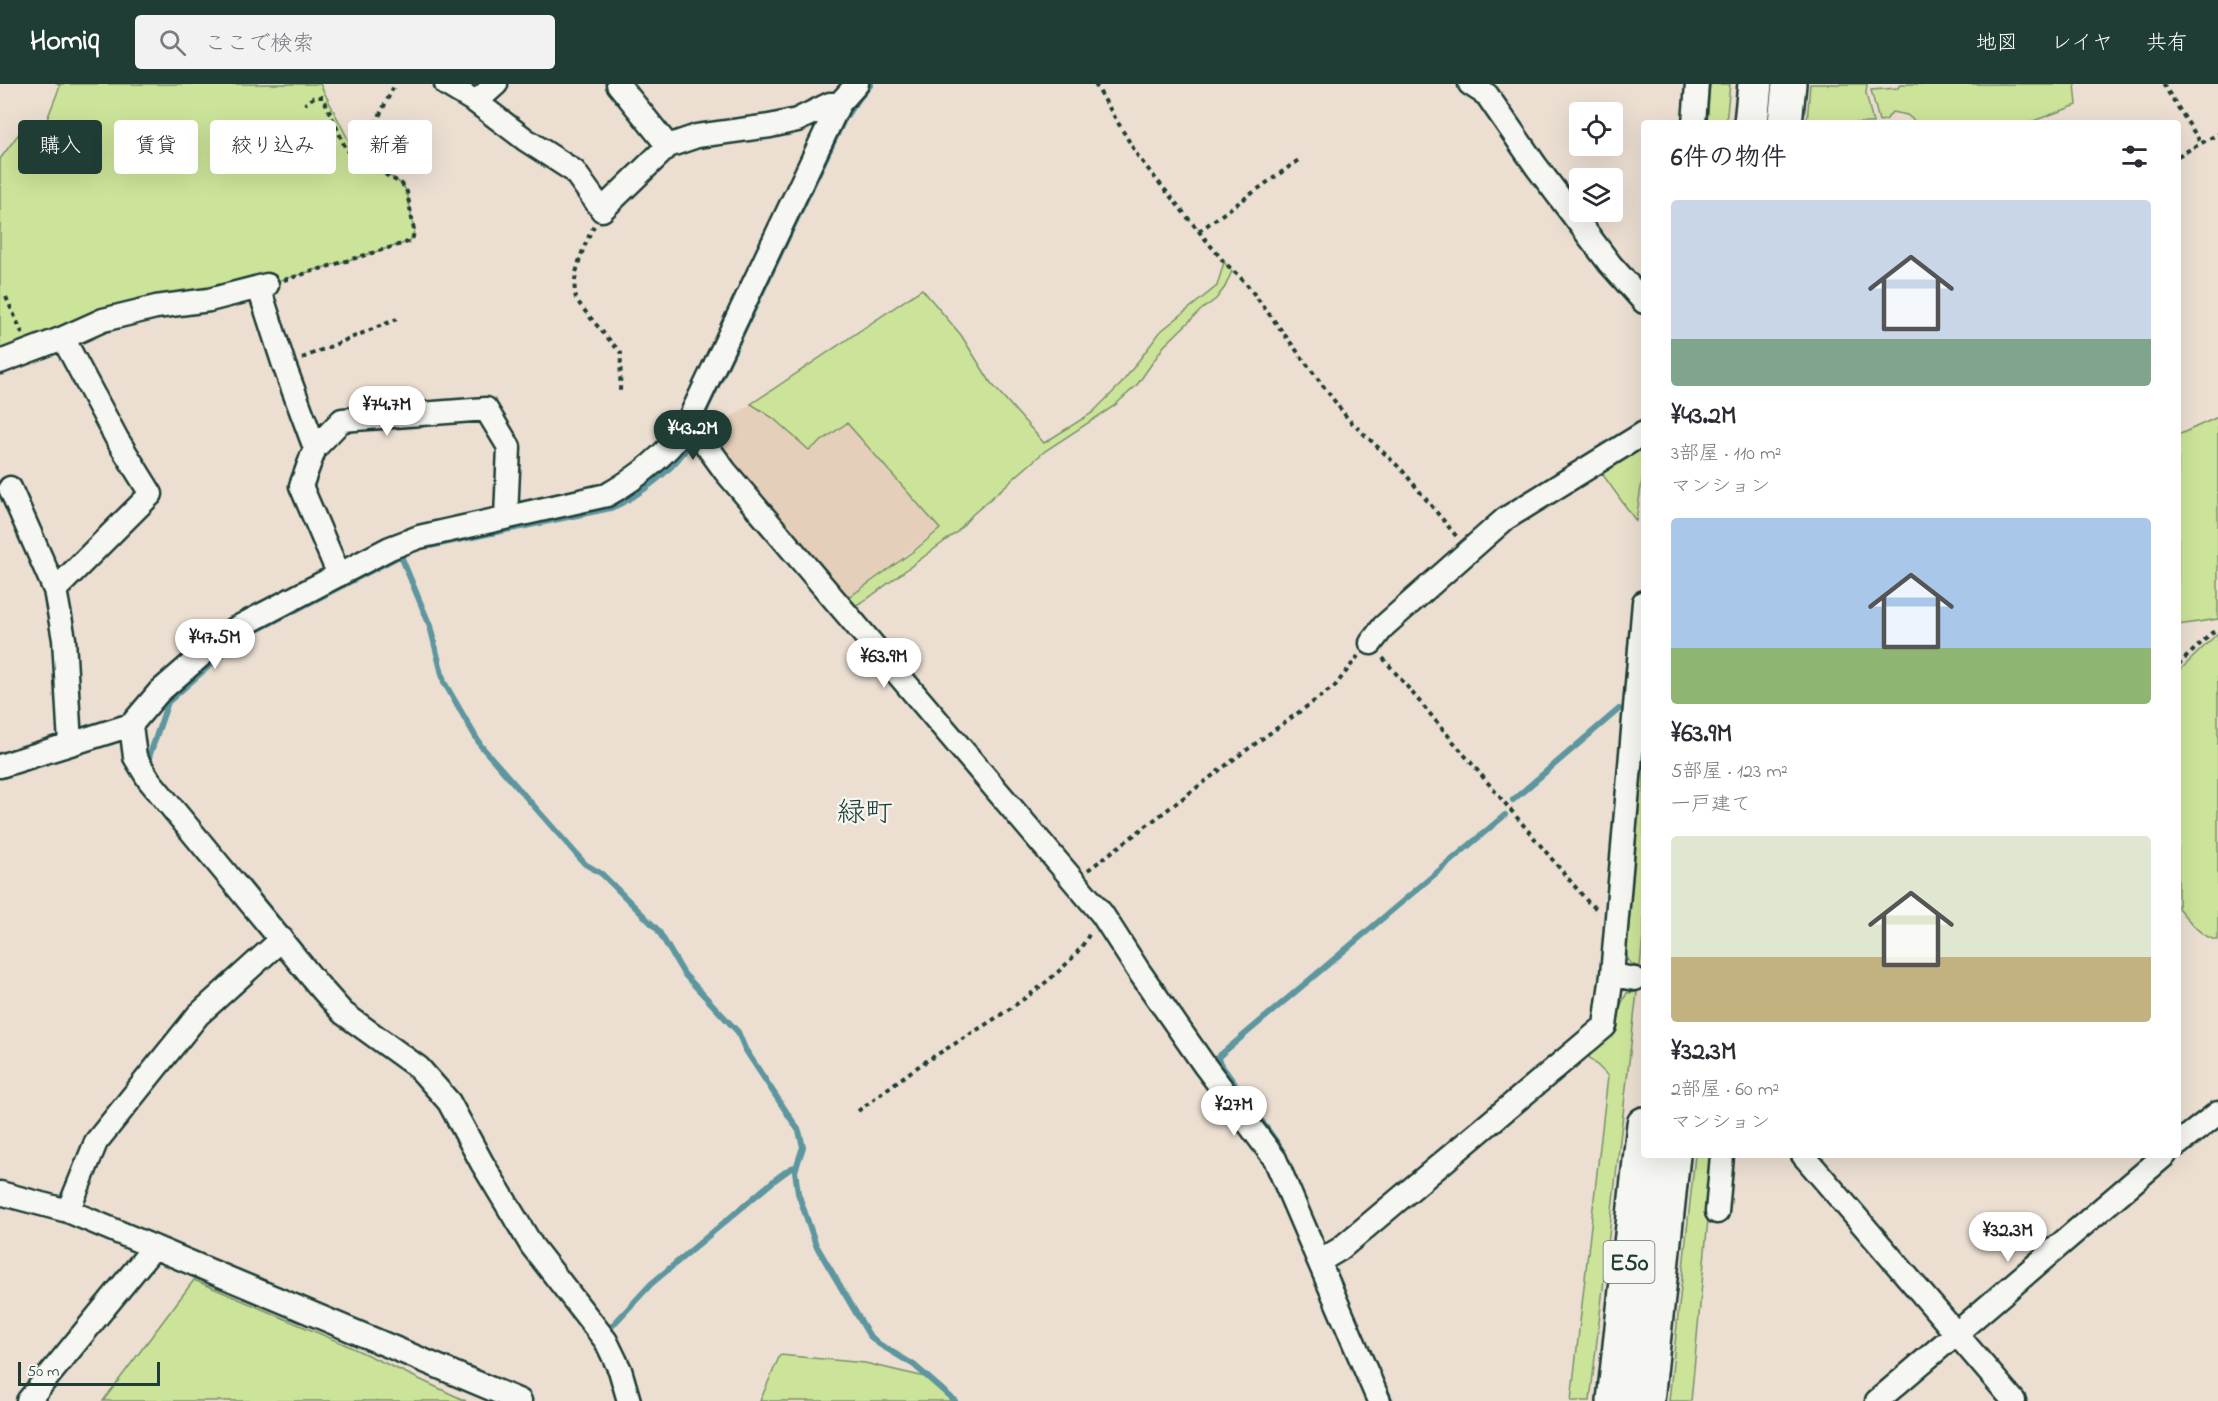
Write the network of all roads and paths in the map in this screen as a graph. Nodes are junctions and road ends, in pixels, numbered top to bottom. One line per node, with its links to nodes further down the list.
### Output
1 (394, 84): 15 (path)
2 (446, 84): 12 (street)
3 (496, 84): 12 (street)
4 (618, 84): 21 (street)
5 (857, 84): 14 (street)
6 (1095, 84): 27 (path)
7 (1470, 84): 30 (street)
8 (1698, 84): 16 (street)
9 (1755, 84): 17 (highway)
10 (1789, 84): 18 (highway)
11 (2163, 84): 20 (path)
12 (476, 102): 26 (street)
13 (305, 104): 22 (path)
14 (839, 104): 21 (street); 37 (street)
15 (377, 120)
16 (1694, 120)
17 (1751, 120)
18 (1785, 120)
19 (2218, 134): 20 (path)
20 (2201, 143): 23 (path)
21 (668, 146): 26 (street)
22 (348, 151)
23 (2181, 154)
24 (1300, 159): 27 (path)
25 (384, 174): 28 (path)
26 (602, 210): 36 (path)
27 (1199, 231): 42 (path)
28 (263, 286): 32 (street); 35 (street)
29 (6, 297): 33 (path)
30 (1641, 299)
31 (397, 319): 35 (path)
32 (63, 339): 33 (street); 44 (street)
33 (31, 351): 34 (street)
34 (0, 362)
35 (284, 365): 39 (street)
36 (620, 391)
37 (685, 428): 41 (street); 52 (street)
38 (1641, 435): 42 (street)
39 (315, 448): 41 (street); 43 (street)
40 (10, 488): 44 (street)
41 (506, 517): 43 (street)
42 (1469, 551): 47 (street)
43 (339, 575): 49 (street)
44 (55, 590): 50 (street)
45 (2215, 630): 48 (path)
46 (1641, 637): 54 (street)
47 (1371, 643): 52 (path); 54 (path)
48 (2181, 662)
49 (131, 725): 50 (street); 55 (street)
50 (70, 744): 51 (street)
51 (0, 766)
52 (1073, 882): 53 (street)
53 (1102, 914): 58 (path); 70 (street)
54 (1617, 916): 56 (street)
55 (282, 939): 67 (street); 74 (street)
56 (1612, 975): 57 (street); 70 (street)
57 (1635, 979)
58 (858, 1111)
59 (2218, 1113): 60 (street)
60 (2181, 1142)
61 (1641, 1152): 76 (highway, E50)
62 (1673, 1158): 77 (highway, E50)
63 (1722, 1158): 68 (street)
64 (1806, 1158): 71 (street)
65 (2162, 1158): 71 (street)
66 (0, 1193): 67 (street)
67 (68, 1211): 69 (street)
68 (1717, 1212)
69 (154, 1247): 72 (street); 73 (street)
70 (1320, 1261): 75 (street)
71 (1956, 1335): 78 (street); 79 (street)
72 (28, 1401)
73 (520, 1401)
74 (629, 1401)
75 (1378, 1401)
76 (1614, 1401)
77 (1647, 1401)
78 (1876, 1401)
79 (2014, 1401)

